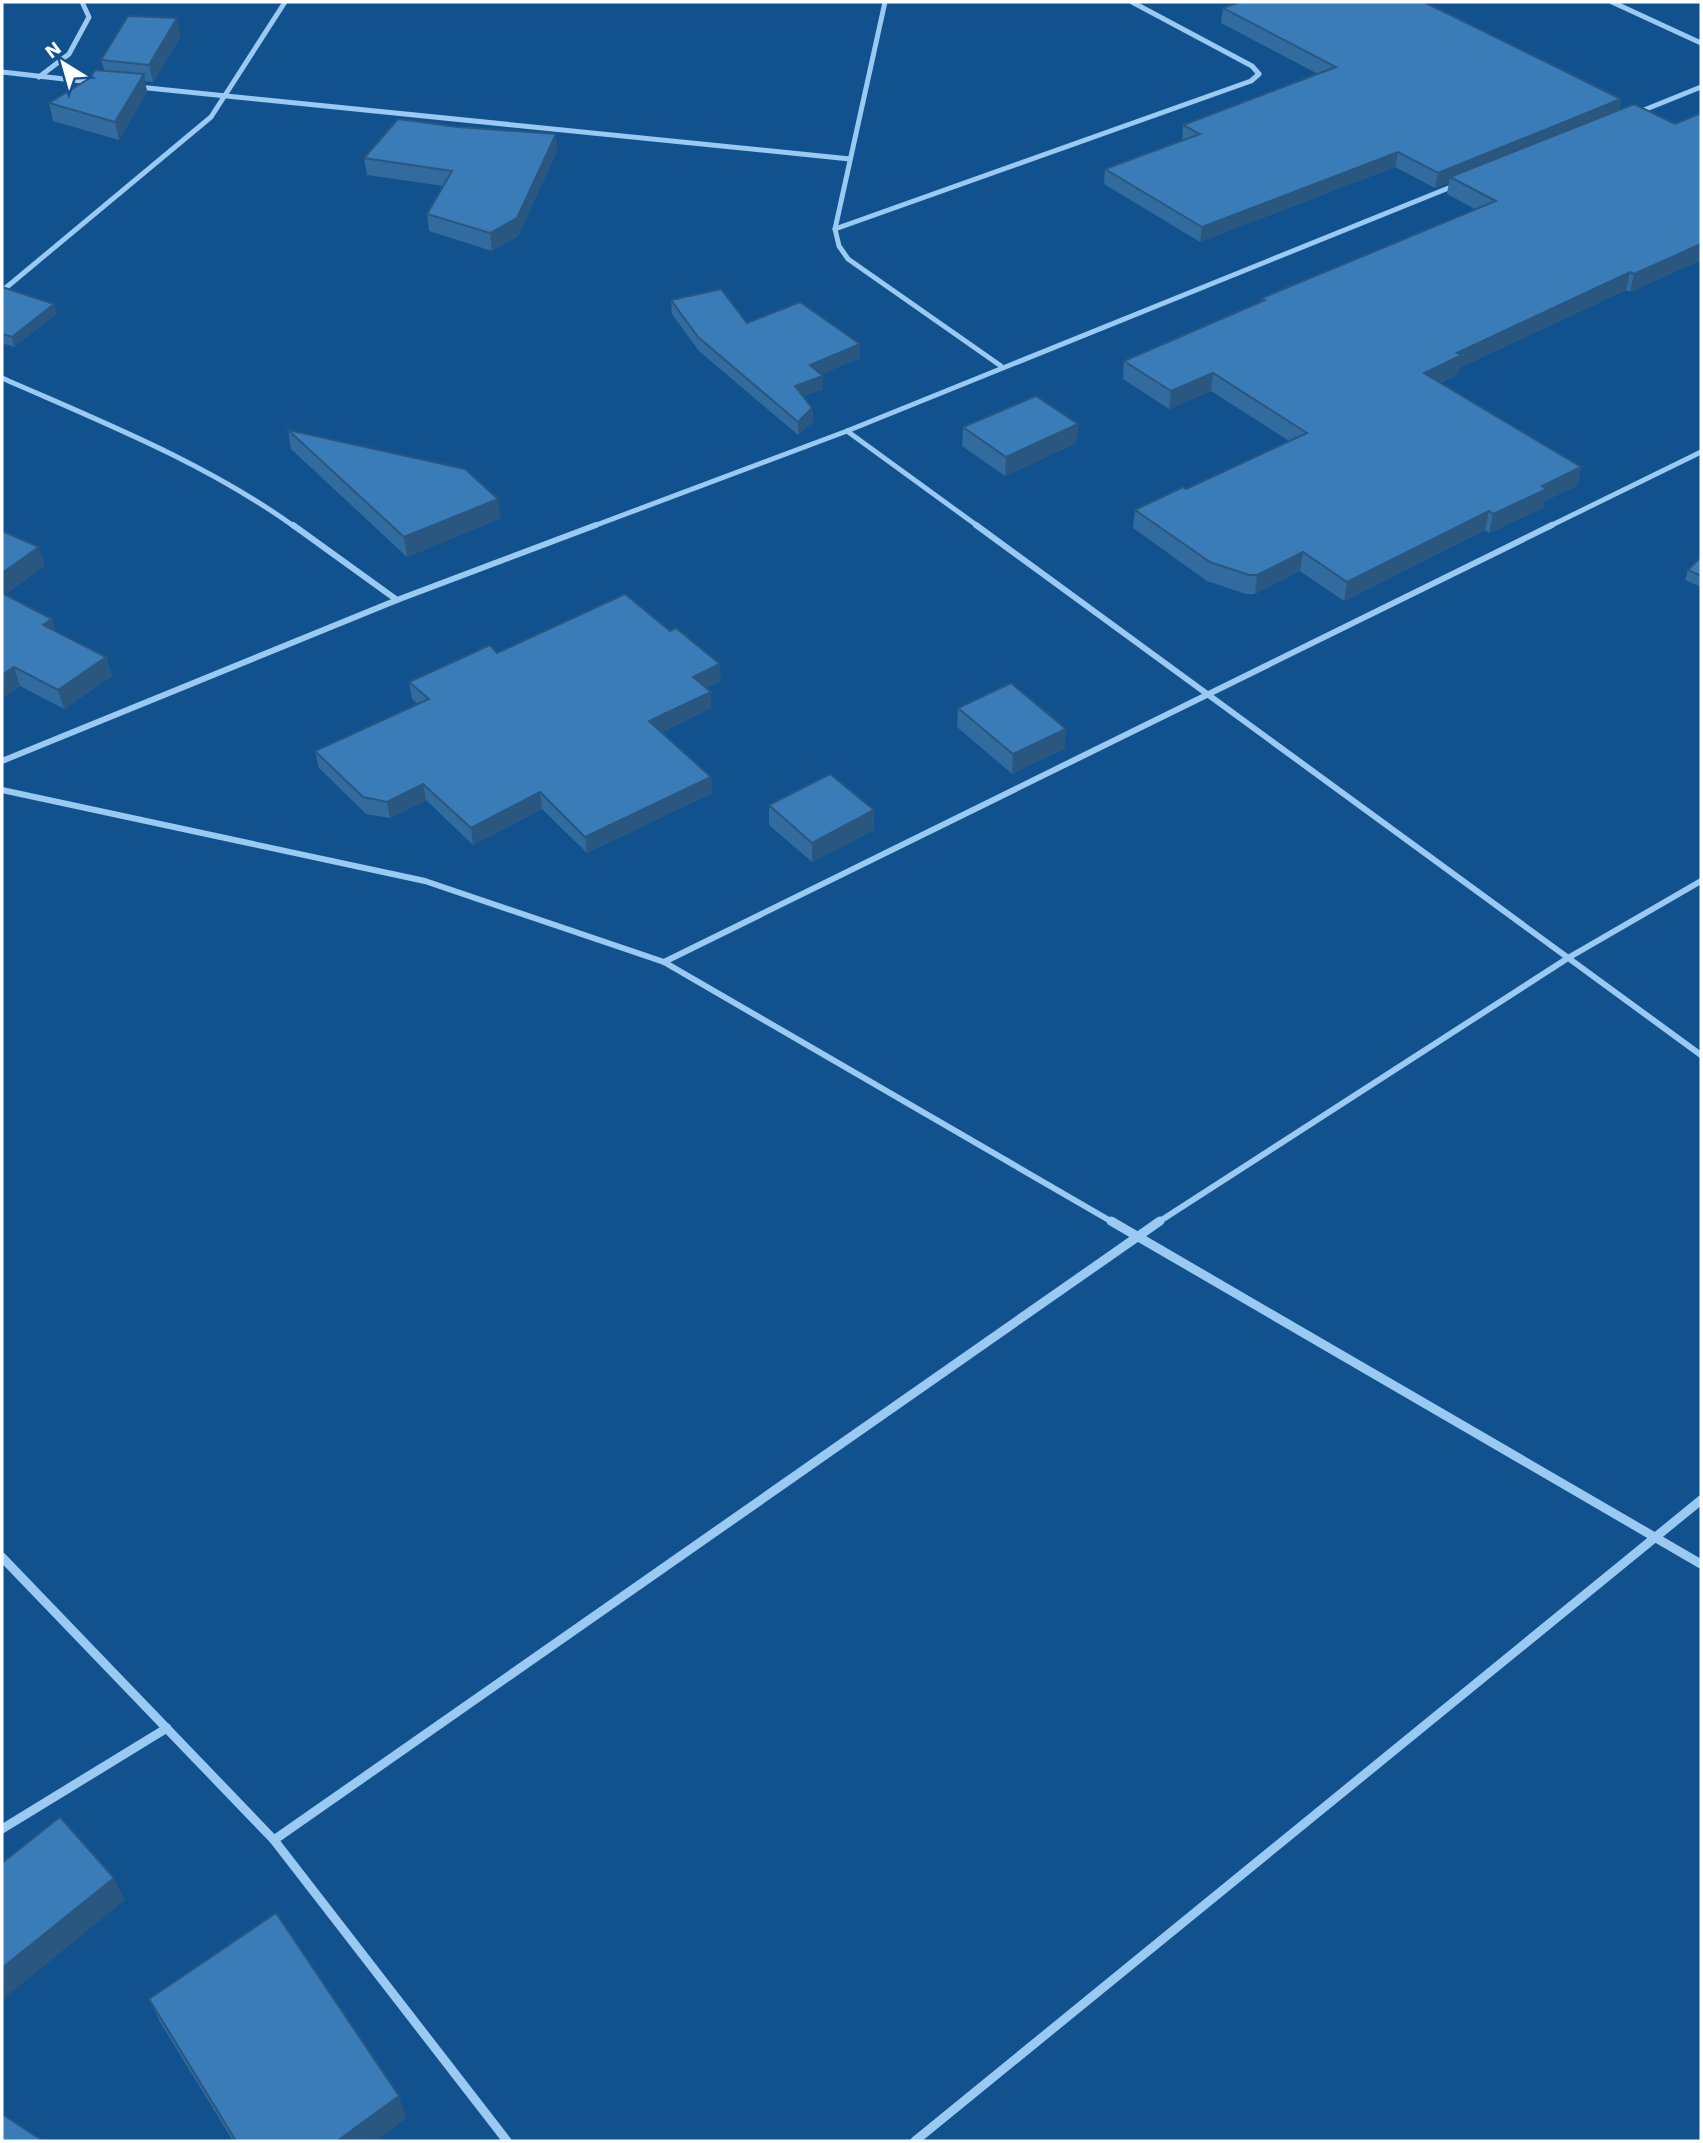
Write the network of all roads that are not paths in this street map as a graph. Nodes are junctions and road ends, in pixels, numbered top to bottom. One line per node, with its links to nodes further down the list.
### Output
1 (82, 2): 8 (street)
2 (285, 2): 12 (street)
3 (885, 2): 14 (street)
4 (1132, 2): 16 (street)
5 (1612, 2): 6 (street)
6 (1701, 43)
7 (2, 72): 8 (street)
8 (39, 77): 9 (street)
9 (92, 82)
10 (132, 86): 12 (street)
11 (1701, 87): 13 (street)
12 (225, 96): 14 (street); 17 (street)
13 (1636, 113)
14 (850, 159): 16 (street)
15 (1468, 180): 18 (street)
16 (835, 229): 18 (street)
17 (2, 291)
18 (1001, 366): 20 (street)
19 (2, 378): 22 (street)
20 (847, 431): 22 (street); 23 (street)
21 (1701, 452): 23 (street)
22 (397, 600): 24 (street)
23 (1206, 695): 27 (street); 28 (street)
24 (2, 761)
25 (2, 790): 28 (street)
26 (1701, 881): 27 (street)
27 (1568, 958): 29 (street); 30 (street)
28 (664, 962): 30 (street)
29 (1701, 1055)
30 (1137, 1236): 32 (street); 37 (street)
31 (1701, 1500): 32 (street)
32 (1656, 1538): 34 (street); 39 (street)
33 (2, 1557): 35 (street)
34 (1701, 1564)
35 (167, 1728): 36 (street); 37 (street)
36 (2, 1829)
37 (274, 1840): 38 (street)
38 (507, 2141)
39 (915, 2141)

